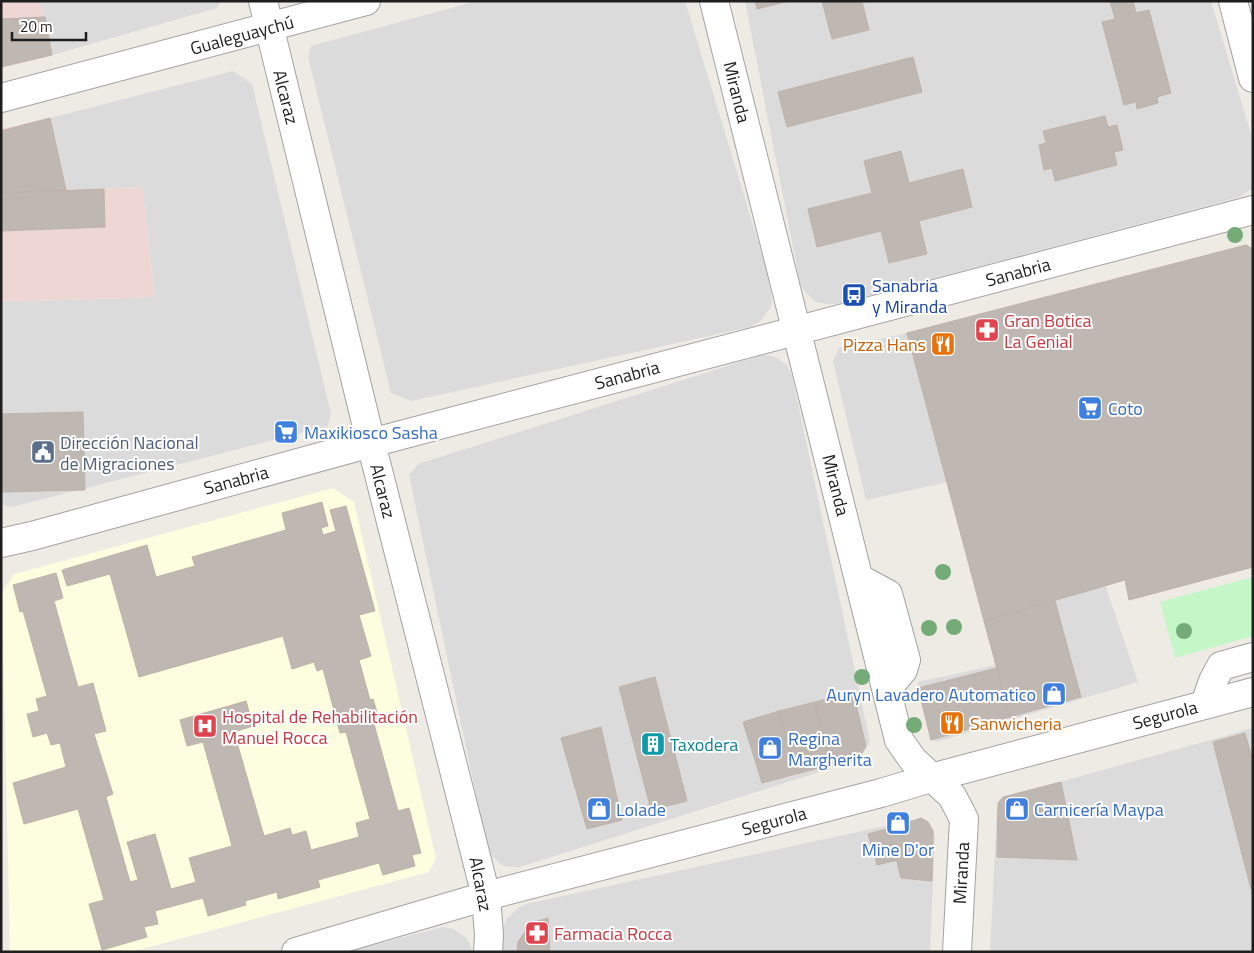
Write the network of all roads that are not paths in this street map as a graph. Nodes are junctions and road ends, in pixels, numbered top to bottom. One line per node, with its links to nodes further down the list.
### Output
1 (263, 1): 5 (street, Alcaraz)
2 (366, 1): 5 (street, Gualeguaychú)
3 (714, 1): 9 (street, Miranda)
4 (1233, 1): 6 (street)
5 (269, 28): 7 (street, Gualeguaychú); 10 (street, Alcaraz)
6 (1253, 78)
7 (1, 98)
8 (1253, 210): 9 (street, Sanabria)
9 (796, 330): 10 (street, Sanabria); 15 (street, Miranda)
10 (371, 443): 11 (street, Sanabria); 16 (street, Alcaraz)
11 (1, 542)
12 (1253, 657): 14 (street)
13 (1253, 692): 14 (street, Segurola)
14 (1206, 704): 15 (street, Segurola)
15 (932, 778): 16 (street, Segurola); 19 (street, Miranda)
16 (486, 896): 17 (street, Segurola); 18 (street, Alcaraz)
17 (296, 952)
18 (488, 952)
19 (957, 952)

